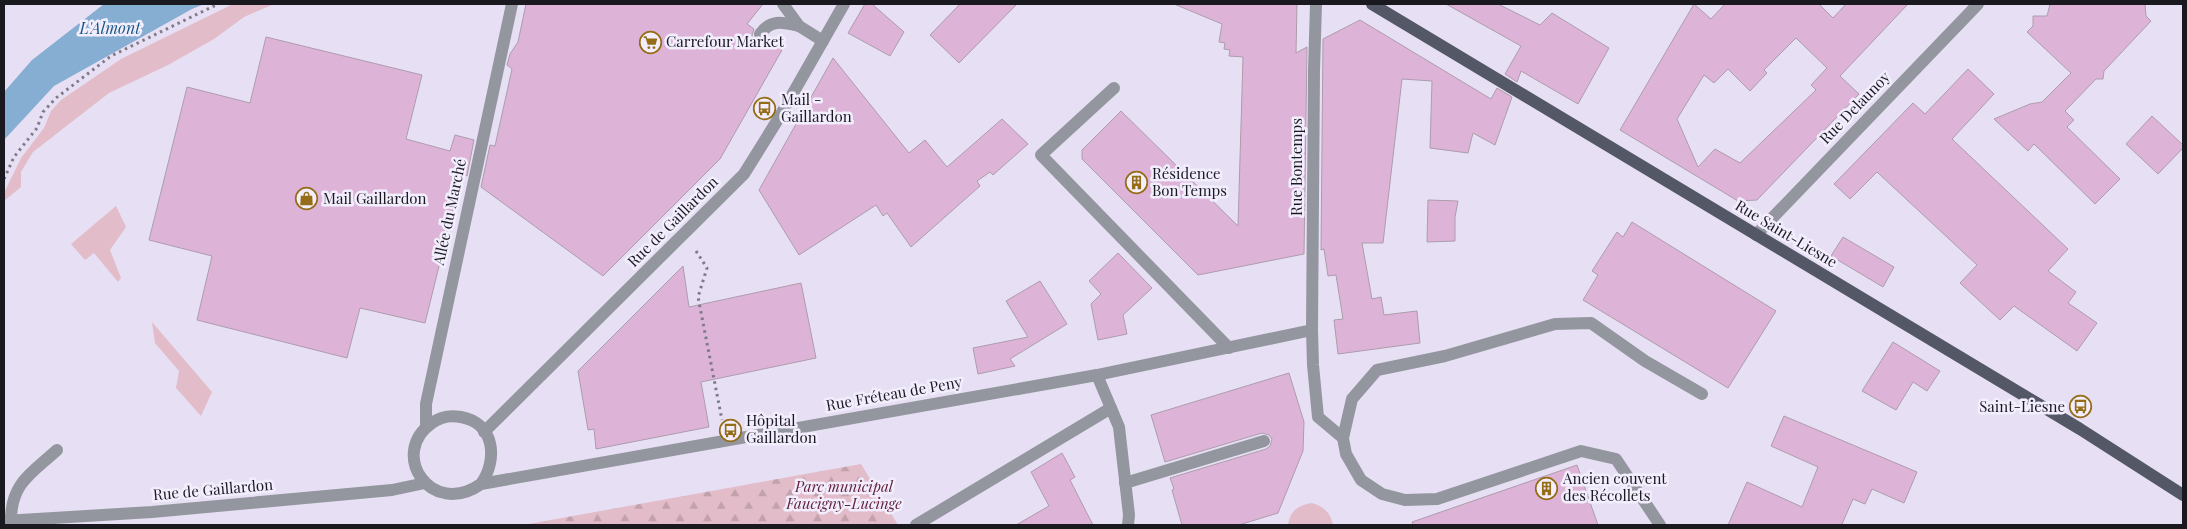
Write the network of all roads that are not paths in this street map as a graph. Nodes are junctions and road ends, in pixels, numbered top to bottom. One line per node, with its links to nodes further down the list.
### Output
1 (512, 4): 17 (street, Allée du Marché)
2 (783, 4): 7 (street)
3 (844, 4): 9 (street, Rue de Gaillardon)
4 (1316, 4): 12 (street, Rue Bontemps)
5 (1372, 4): 11 (main road, Rue Saint-Liesne)
6 (1978, 4): 11 (street, Rue Delaunoy)
7 (799, 26): 8 (street); 9 (street)
8 (760, 34)
9 (823, 41): 18 (street, Rue de Gaillardon)
10 (1114, 88): 13 (street)
11 (1756, 235): 25 (main road, Rue Saint-Liesne)
12 (1312, 330): 13 (street, Rue Fréteau de Peny); 19 (street, Rue Bontemps)
13 (1230, 348): 14 (street, Rue Fréteau de Peny)
14 (1097, 375): 16 (street); 24 (street, Rue Fréteau de Peny)
15 (1702, 394): 19 (street)
16 (1111, 408): 23 (street); 27 (street)
17 (426, 427): 18 (street); 22 (street)
18 (484, 432): 24 (street)
19 (1342, 438): 29 (street)
20 (1264, 442): 23 (street)
21 (57, 450): 26 (street)
22 (425, 483): 24 (street); 26 (street, Rue de Gaillardon)
23 (1126, 483): 28 (street)
24 (481, 484)
25 (2183, 495)
26 (8, 521)
27 (916, 525)
28 (1128, 525)
29 (1660, 525)

